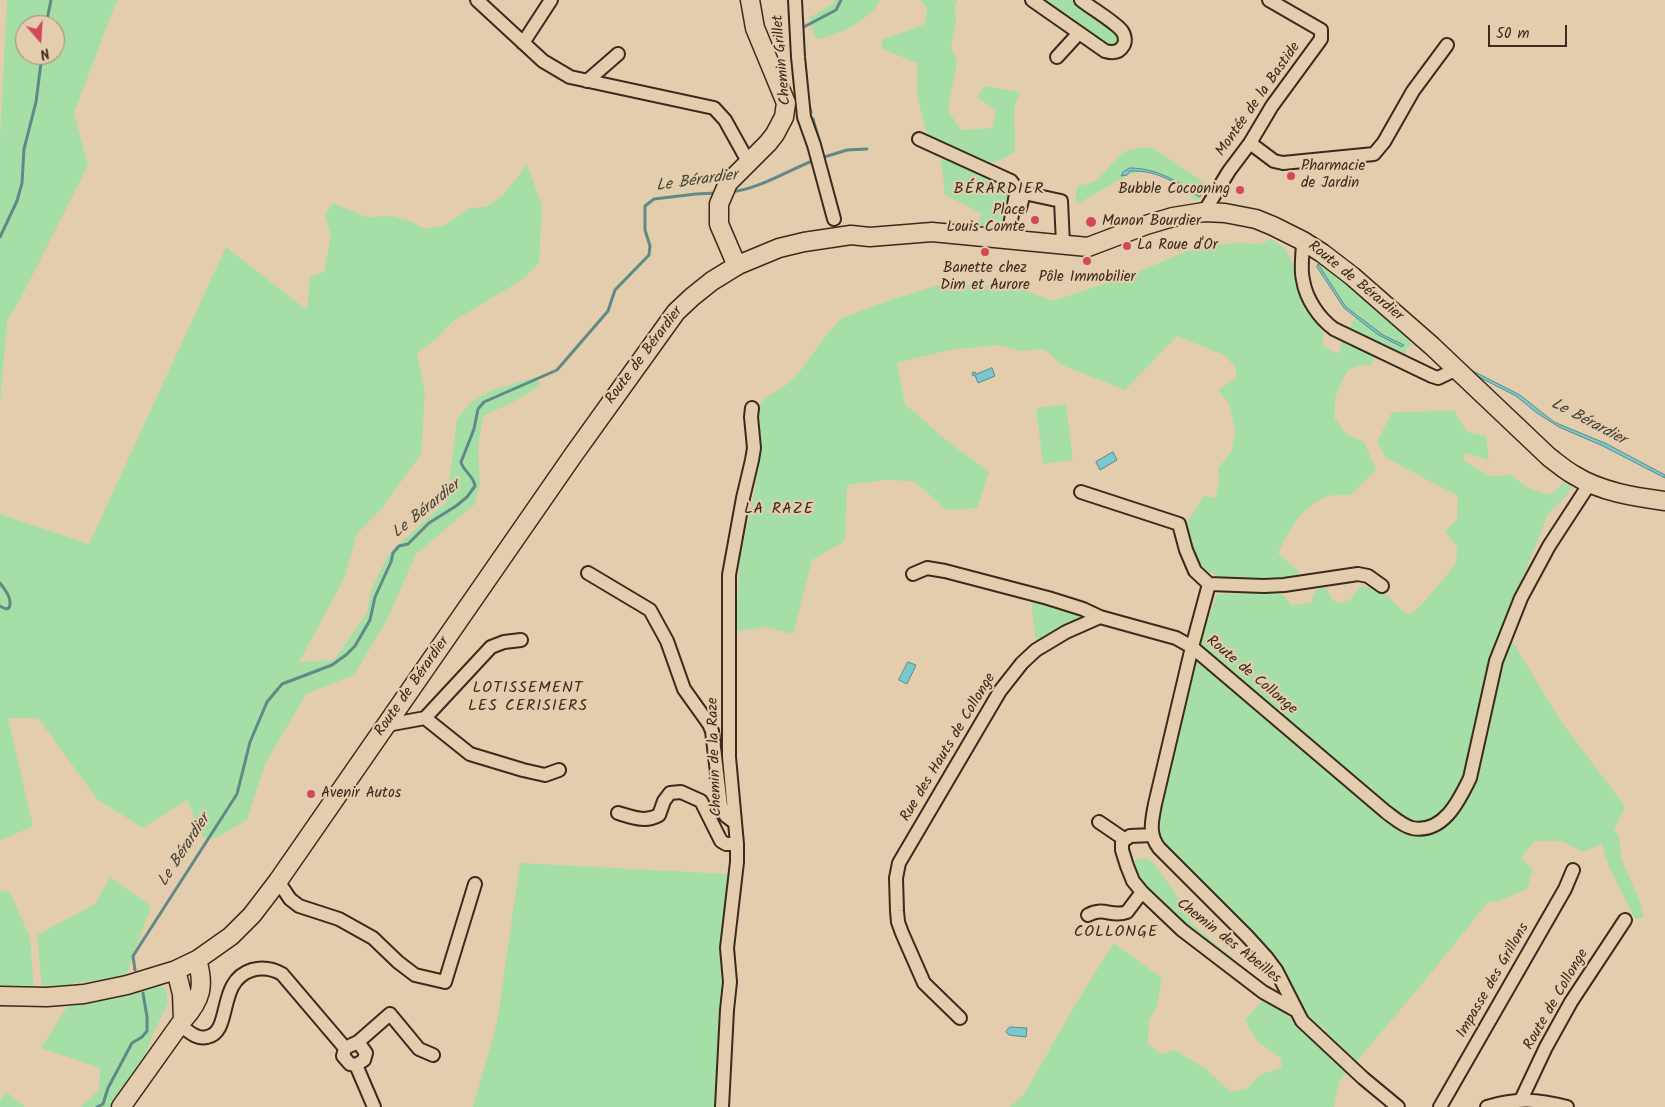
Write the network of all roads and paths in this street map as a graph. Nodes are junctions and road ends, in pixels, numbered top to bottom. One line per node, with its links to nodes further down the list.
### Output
1 (477, 0): 10 (street)
2 (551, 0): 10 (street)
3 (750, 0): 15 (main road)
4 (795, 0): 16 (street, Chemin Grillet)
5 (1032, 0): 9 (street)
6 (1081, 0): 8 (street)
7 (1269, 0): 18 (street, Montée de la Bastide)
8 (1096, 5): 9 (street)
9 (1079, 33): 13 (street)
10 (523, 43): 14 (street)
11 (1447, 44): 18 (street)
12 (618, 54): 14 (street)
13 (1057, 56)
14 (587, 81): 19 (street)
15 (785, 111): 16 (street, Chemin Grillet); 19 (main road)
16 (804, 117): 21 (street, Chemin Grillet)
17 (920, 139): 22 (street)
18 (1250, 142): 20 (street, Montée de la Bastide)
19 (749, 161): 25 (main road)
20 (1204, 212): 23 (main road, Route de Bérardier); 24 (main road, Route de Bérardier)
21 (834, 219)
22 (1010, 240): 24 (main road, Route de Bérardier); 24 (street); 25 (main road, Route de Bérardier)
23 (1303, 241): 26 (main road, Route de Bérardier); 26 (street)
24 (1063, 244)
25 (737, 266): 39 (main road, Route de Bérardier)
26 (1457, 369): 28 (main road, Route de Bérardier)
27 (752, 408): 42 (street, Chemin de la Raze)
28 (1590, 483): 30 (main road, Route de Bérardier); 37 (street, Route de Collonge)
29 (1081, 492): 33 (street)
30 (1665, 501)
31 (588, 573): 42 (street)
32 (913, 574): 35 (street)
33 (1209, 584): 34 (street); 37 (street)
34 (1382, 586)
35 (1100, 617): 37 (street); 57 (street, Rue des Hauts de Collonge)
36 (521, 640): 38 (street)
37 (1192, 647): 44 (street, Route de Collonge)
38 (425, 718): 39 (street); 40 (street)
39 (387, 724): 48 (main road, Route de Bérardier)
40 (559, 770)
41 (618, 813): 46 (street)
42 (734, 822): 46 (street, Chemin de la Raze)
43 (1100, 822): 45 (street)
44 (1152, 835): 45 (street); 56 (street)
45 (1124, 839): 50 (street, Chemin des Abeilles)
46 (737, 844): 66 (street, Chemin de la Raze)
47 (1574, 870): 68 (street, Impasse des Grillons)
48 (278, 881): 49 (street); 53 (main road, Route de Bérardier)
49 (475, 884)
50 (1142, 892): 51 (street); 56 (street, Chemin des Abeilles)
51 (1088, 915)
52 (1625, 920): 63 (street, Route de Collonge)
53 (196, 960): 54 (main road, Route de Bérardier); 58 (main road)
54 (176, 970): 55 (main road, Route de Bérardier); 58 (main road)
55 (0, 996)
56 (1297, 1011): 67 (street)
57 (960, 1018)
58 (181, 1023): 60 (street); 64 (main road)
59 (358, 1042): 60 (street); 61 (street); 62 (street)
60 (345, 1048): 62 (street)
61 (433, 1055)
62 (356, 1065): 65 (street)
63 (1521, 1100): 69 (street); 70 (street)
64 (121, 1107)
65 (374, 1107)
66 (722, 1107)
67 (1398, 1107)
68 (1440, 1107)
69 (1487, 1107)
70 (1566, 1107)

